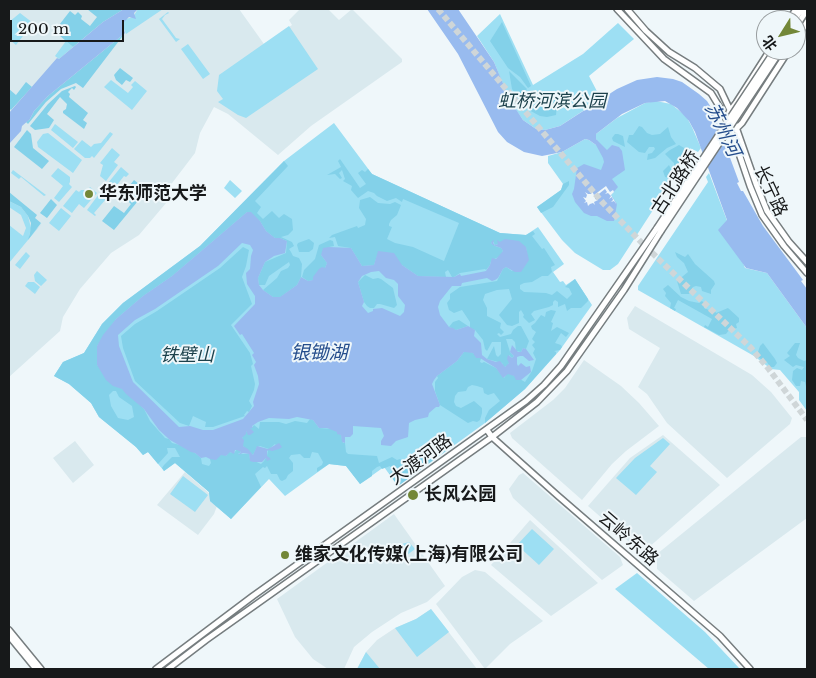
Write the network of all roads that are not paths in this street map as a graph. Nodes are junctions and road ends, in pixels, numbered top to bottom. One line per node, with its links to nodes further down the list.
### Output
1 (617, 9): 8 (main road, 长宁路)
2 (627, 9): 7 (main road, 长宁路)
3 (763, 60): 7 (main road)
4 (768, 60): 11 (main road, 古北路桥, bridge)
5 (774, 60): 11 (main road, 古北路桥, bridge)
6 (783, 60): 9 (main road)
7 (730, 110): 8 (main road); 9 (main road, 长宁路)
8 (725, 116): 10 (main road, 长宁路)
9 (737, 128): 10 (main road); 12 (main road, 长宁路)
10 (732, 132): 13 (main road, 长宁路)
11 (659, 230): 14 (main road, 大渡河路); 15 (main road, 大渡河路)
12 (807, 262)
13 (807, 273)
14 (487, 430): 15 (main road, 云岭东路); 20 (main road, 大渡河路)
15 (492, 437): 21 (main road, 大渡河路); 22 (main road, 云岭东路)
16 (9, 630): 19 (main road)
17 (9, 636): 18 (main road)
18 (36, 669)
19 (41, 669)
20 (156, 669)
21 (168, 669)
22 (750, 669)

